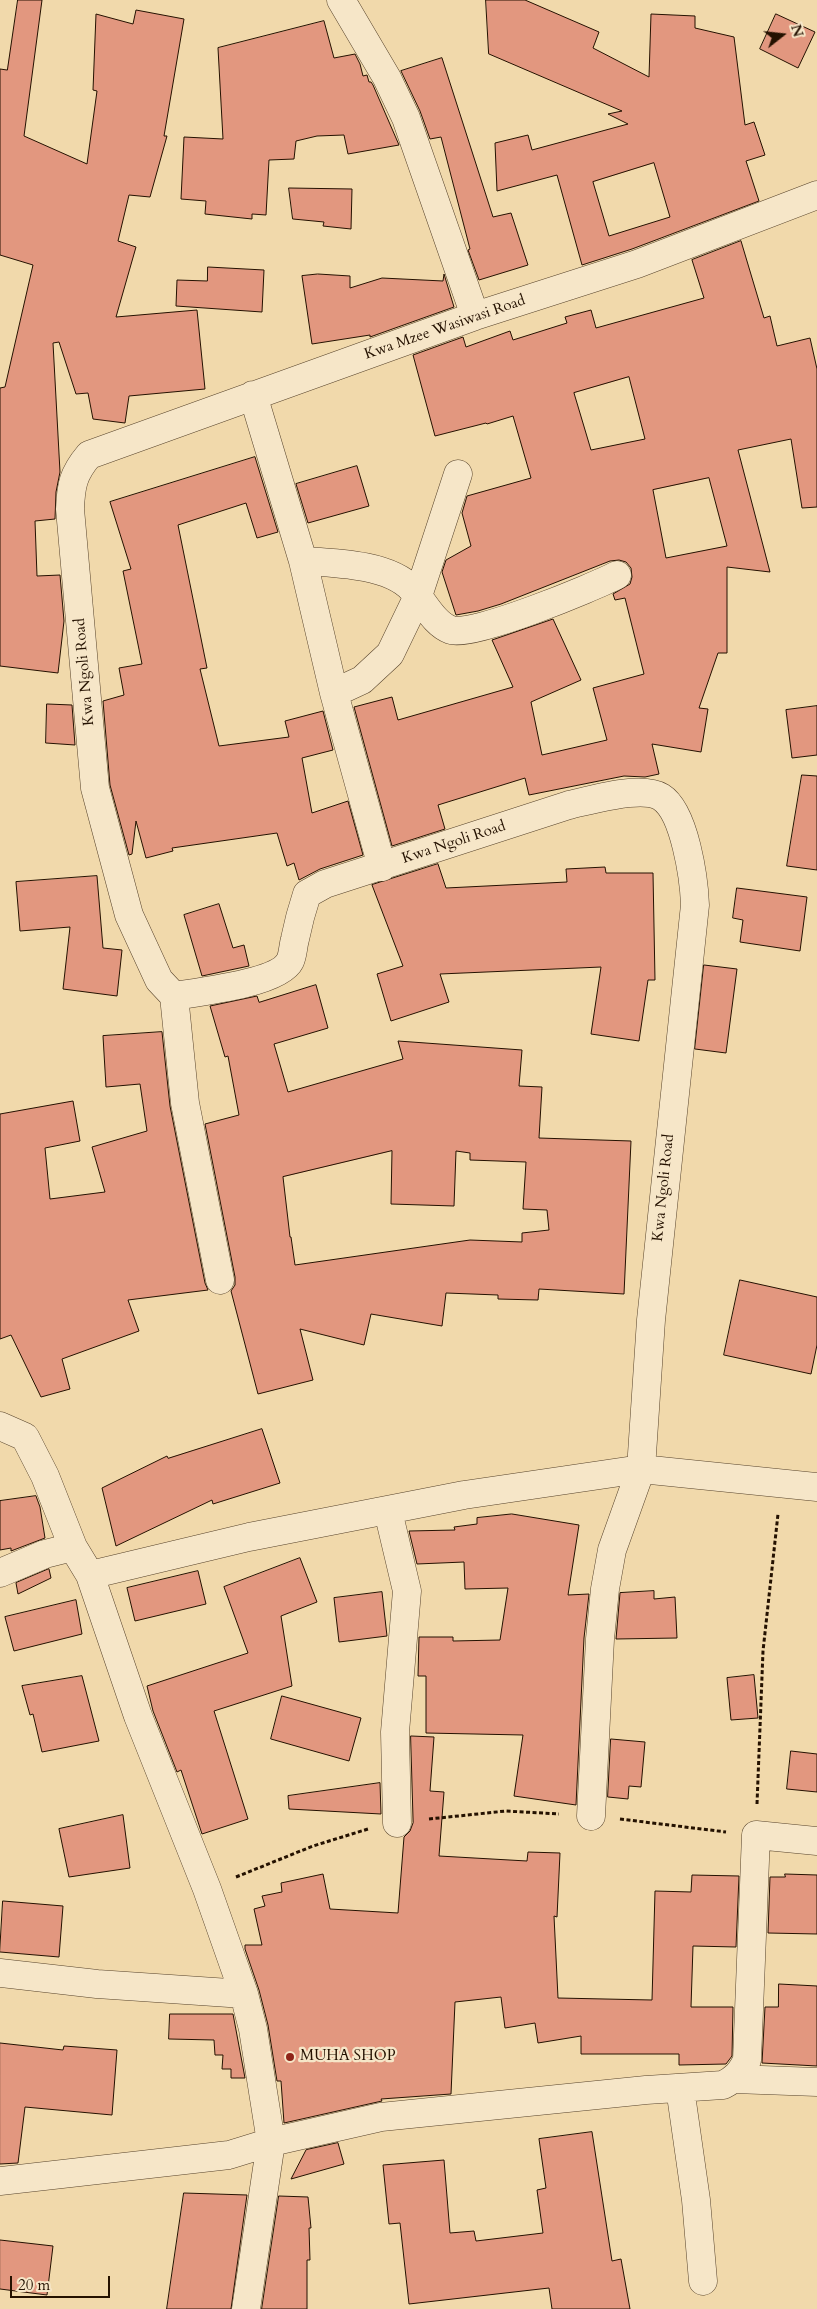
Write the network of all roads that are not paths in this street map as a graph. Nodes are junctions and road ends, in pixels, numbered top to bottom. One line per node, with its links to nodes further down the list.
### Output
1 (341, 0): 3 (street)
2 (817, 195): 3 (street, Kwa Mzee Wasiwasi Road)
3 (475, 316): 4 (street, Kwa Mzee Wasiwasi Road)
4 (254, 395): 5 (street, Kwa Mzee Wasiwasi Road); 7 (street)
5 (78, 468): 12 (street, Kwa Ngoli Road)
6 (458, 474): 9 (street)
7 (303, 561): 9 (street); 10 (street)
8 (617, 575): 9 (street)
9 (418, 596): 10 (street)
10 (334, 693): 11 (street)
11 (382, 867): 12 (street, Kwa Ngoli Road); 15 (street, Kwa Ngoli Road)
12 (174, 996): 13 (street)
13 (220, 1280)
14 (0, 1426): 18 (street)
15 (641, 1469): 16 (street); 17 (street); 21 (street, Kwa Ngoli Road)
16 (817, 1487)
17 (388, 1511): 20 (street); 22 (street)
18 (73, 1548): 19 (street); 20 (street)
19 (0, 1573)
20 (90, 1575): 25 (street)
21 (591, 1816)
22 (396, 1823)
23 (817, 1841): 26 (street)
24 (0, 1973): 25 (street)
25 (244, 1994): 29 (street)
26 (734, 2079): 27 (street); 28 (street)
27 (817, 2082)
28 (680, 2088): 29 (street); 31 (street)
29 (271, 2142): 30 (street); 32 (street)
30 (0, 2181)
31 (703, 2281)
32 (246, 2309)

